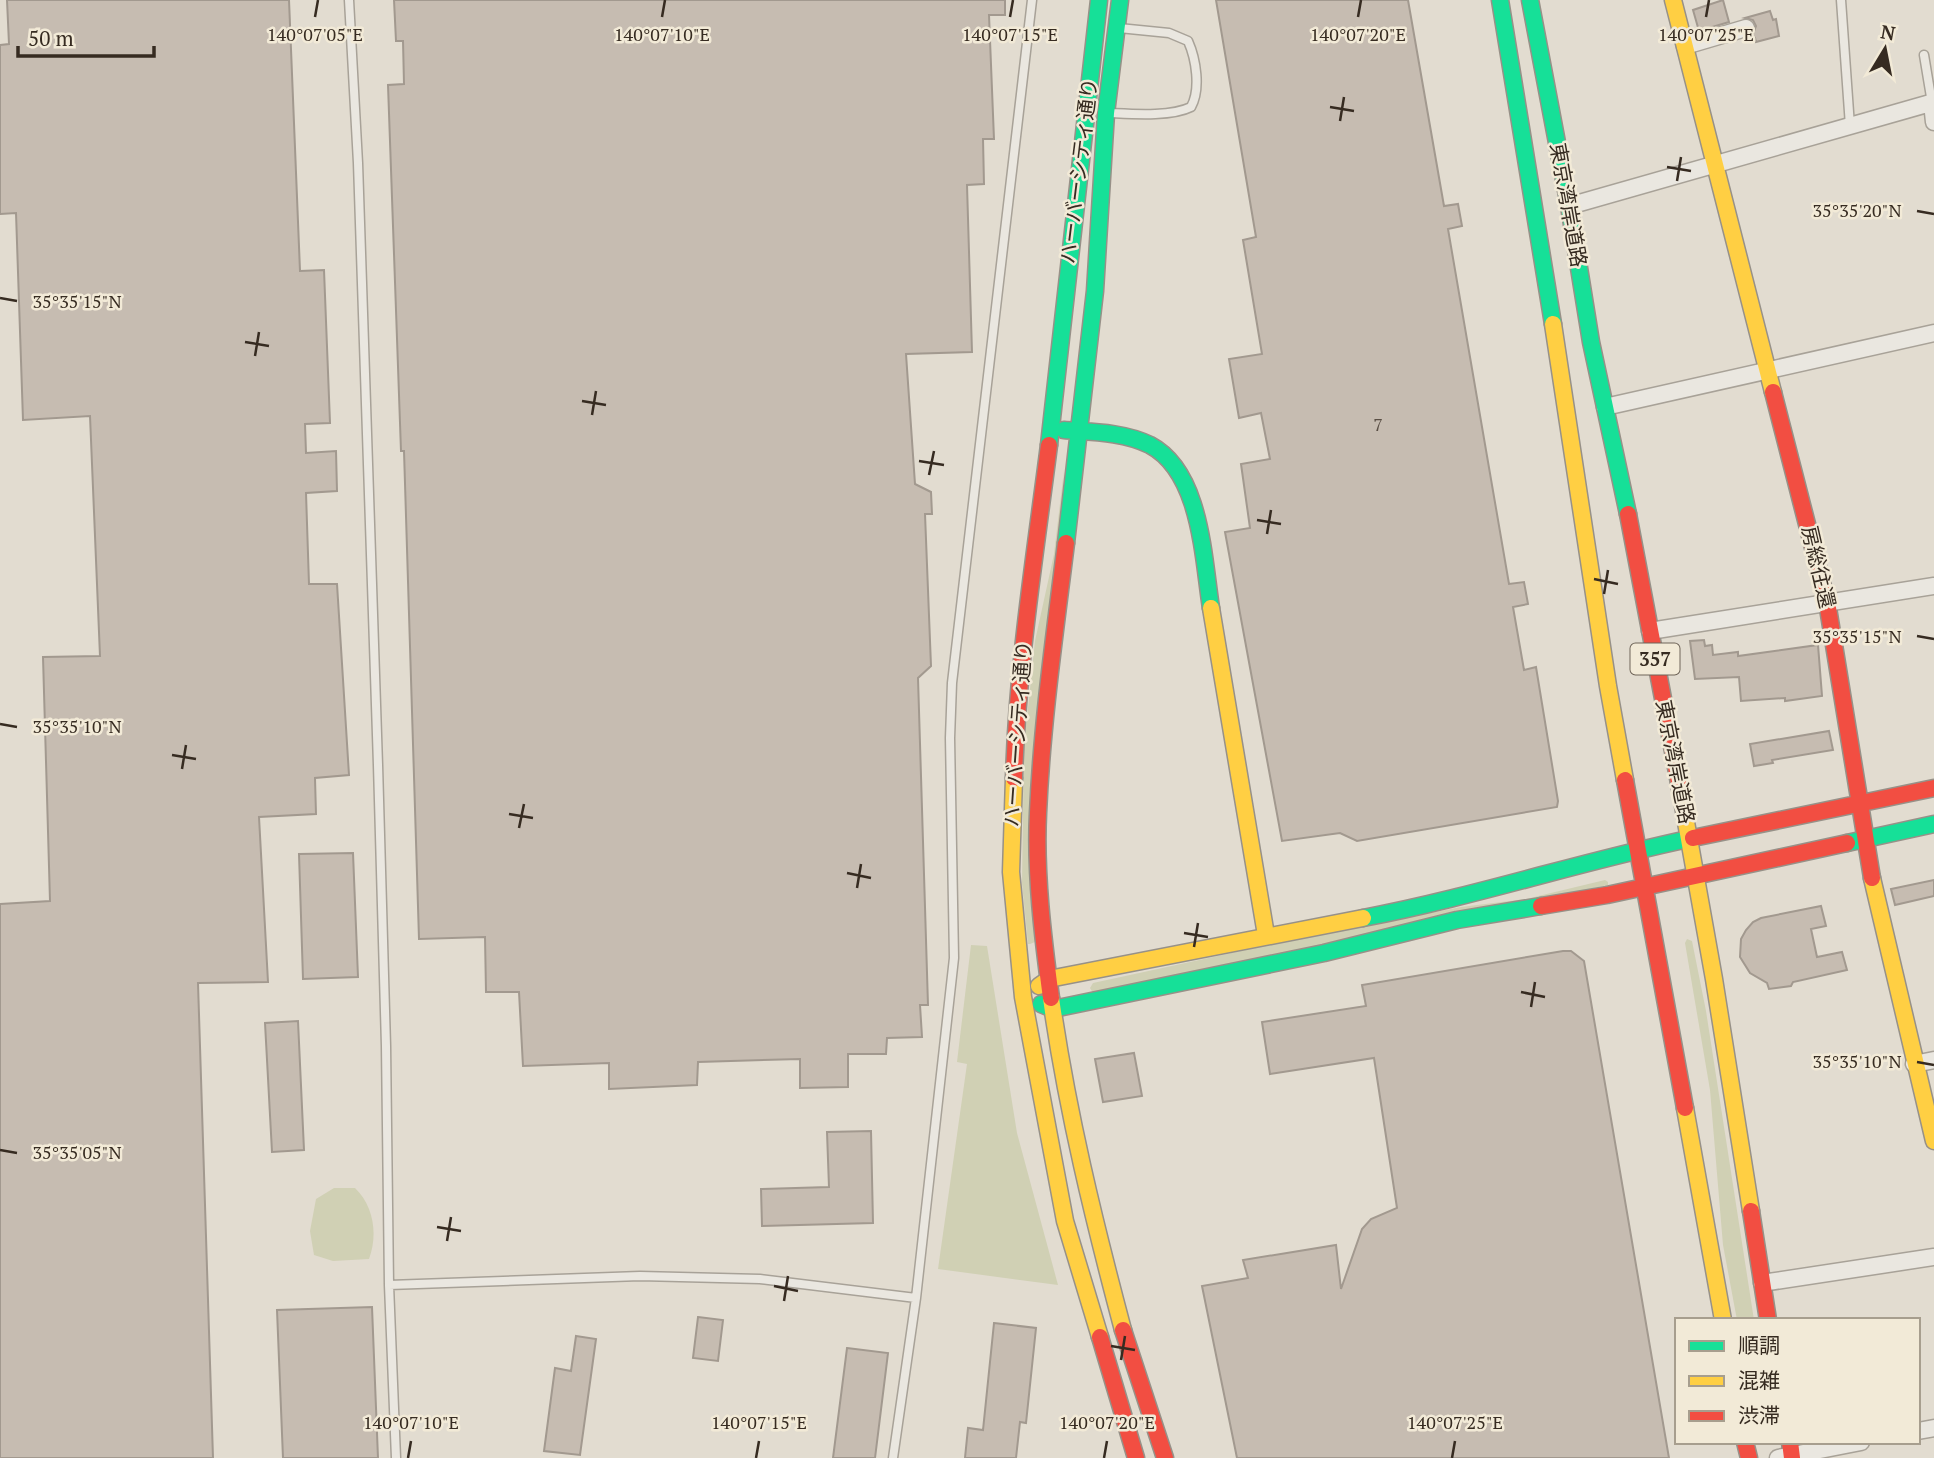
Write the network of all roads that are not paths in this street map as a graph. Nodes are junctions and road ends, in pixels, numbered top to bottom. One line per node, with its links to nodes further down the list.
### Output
1 (349, 0): 46 (lane)
2 (1032, 0): 47 (lane)
3 (1099, 0): 22 (main road, ハーバーシティ通り)
4 (1120, 0): 9 (main road, ハーバーシティ通り)
5 (1500, 0): 34 (main road, 東京湾岸道路 / 357)
6 (1530, 0): 18 (main road, 東京湾岸道路 / 357)
7 (1673, 0): 11 (main road, 房総往還)
8 (1841, 0): 16 (lane)
9 (1116, 27): 14 (main road, ハーバーシティ通り); 14 (lane)
10 (1746, 28): 11 (street)
11 (1685, 46): 17 (main road, 房総往還)
12 (1924, 55): 13 (lane)
13 (1933, 102): 15 (street); 16 (street)
14 (1106, 113): 23 (main road, ハーバーシティ通り)
15 (1934, 122)
16 (1850, 127): 17 (street)
17 (1715, 164): 18 (street); 20 (main road, 房総往還)
18 (1569, 206): 21 (main road, 東京湾岸道路 / 357)
19 (1934, 332): 20 (street)
20 (1769, 369): 21 (street); 25 (main road, 房総往還)
21 (1605, 407): 26 (main road, 東京湾岸道路 / 357)
22 (1051, 429): 23 (main road); 39 (main road, ハーバーシティ通り)
23 (1078, 432): 37 (main road); 38 (main road, ハーバーシティ通り)
24 (1934, 586): 25 (street)
25 (1827, 602): 26 (street); 30 (main road, 房総往還)
26 (1650, 631): 32 (main road, 東京湾岸道路 / 357)
27 (1934, 778): 29 (street)
28 (1934, 788): 29 (main road)
29 (1912, 792): 30 (main road)
30 (1860, 803): 32 (main road); 33 (main road, 房総往還)
31 (1934, 824): 33 (main road)
32 (1689, 839): 34 (main road); 35 (main road, 東京湾岸道路 / 357)
33 (1865, 839): 35 (main road); 42 (main road, 房総往還)
34 (1637, 850): 36 (main road, 東京湾岸道路 / 357); 37 (main road)
35 (1696, 876): 36 (main road); 45 (main road, 東京湾岸道路 / 357)
36 (1644, 888): 40 (main road); 48 (main road, 東京湾岸道路 / 357)
37 (1266, 935): 38 (main road)
38 (1049, 979): 39 (main road); 40 (main road, ハーバーシティ通り)
39 (1023, 997): 40 (main road); 54 (main road, ハーバーシティ通り)
40 (1053, 1009): 55 (main road, ハーバーシティ通り)
41 (1934, 1060): 42 (street)
42 (1914, 1064): 43 (main road, 房総往還)
43 (1934, 1141)
44 (1934, 1257): 45 (street)
45 (1762, 1283): 49 (main road, 東京湾岸道路 / 357)
46 (388, 1285): 47 (lane); 52 (lane)
47 (916, 1298): 53 (lane)
48 (1723, 1318)
49 (1768, 1318)
50 (1848, 1444): 51 (street)
51 (1788, 1453)
52 (396, 1458)
53 (893, 1458)
54 (1136, 1458)
55 (1165, 1458)

